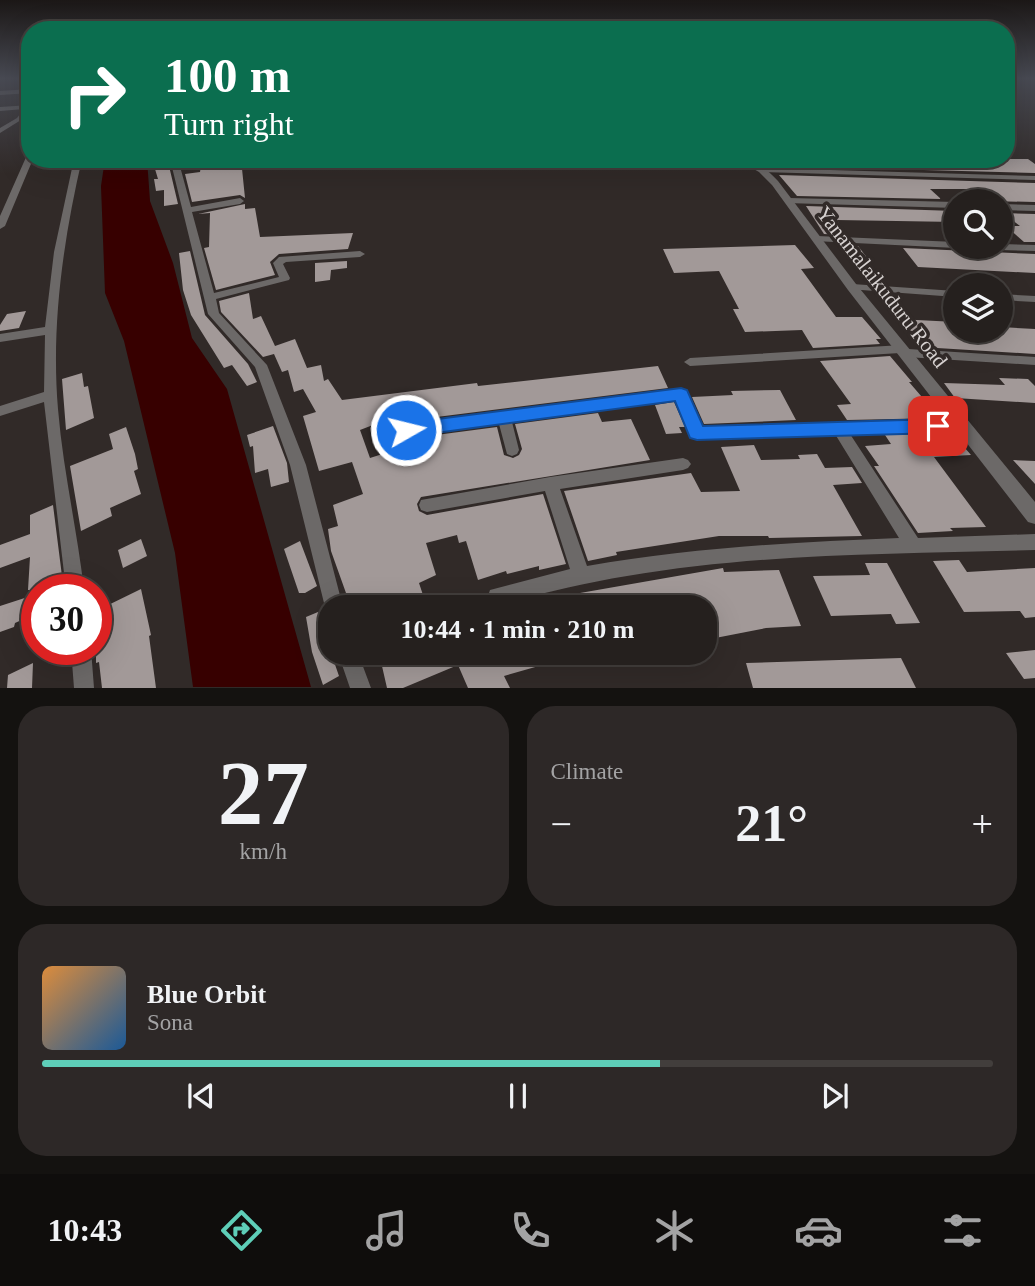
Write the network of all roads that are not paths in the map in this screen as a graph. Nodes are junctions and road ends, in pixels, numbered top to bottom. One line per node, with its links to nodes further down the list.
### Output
1 (21, 117): 2 (street)
2 (0, 131)
3 (25, 168): 15 (street)
4 (76, 168): 26 (street)
5 (175, 168): 14 (street)
6 (758, 168): 7 (street, Yanamalaikuduru Road)
7 (762, 170): 8 (street); 10 (street, Yanamalaikuduru Road)
8 (1035, 178)
9 (240, 201): 14 (street)
10 (789, 201): 11 (street); 16 (street, Yanamalaikuduru Road)
11 (943, 205)
12 (1013, 207): 13 (street)
13 (1035, 208)
14 (186, 210): 23 (street)
15 (0, 226)
16 (817, 239): 17 (street); 21 (street, Yanamalaikuduru Road)
17 (943, 244)
18 (1013, 247): 19 (street)
19 (1035, 248)
20 (360, 254): 23 (street)
21 (852, 287): 22 (street); 28 (street, Yanamalaikuduru Road)
22 (943, 293)
23 (210, 297): 46 (street)
24 (1013, 298): 25 (street)
25 (1035, 299)
26 (51, 330): 27 (street); 31 (street)
27 (0, 338)
28 (904, 351): 29 (street); 30 (street); 34 (street, Yanamalaikuduru Road)
29 (1035, 361)
30 (690, 362)
31 (51, 395): 32 (street); 44 (street)
32 (0, 411)
33 (504, 416): 35 (street); 36 (street); 37 (street)
34 (963, 425): 35 (street); 41 (street, Yanamalaikuduru Road)
35 (840, 430): 43 (street)
36 (381, 434)
37 (512, 450)
38 (683, 464): 39 (street)
39 (550, 484): 40 (street); 45 (street)
40 (427, 505)
41 (1035, 516)
42 (1035, 542): 43 (street)
43 (914, 547): 45 (street)
44 (73, 574)
45 (581, 575): 47 (street)
46 (331, 595)
47 (501, 595)
48 (82, 665): 50 (street)
49 (352, 665): 51 (street)
50 (84, 688)
51 (361, 688)

